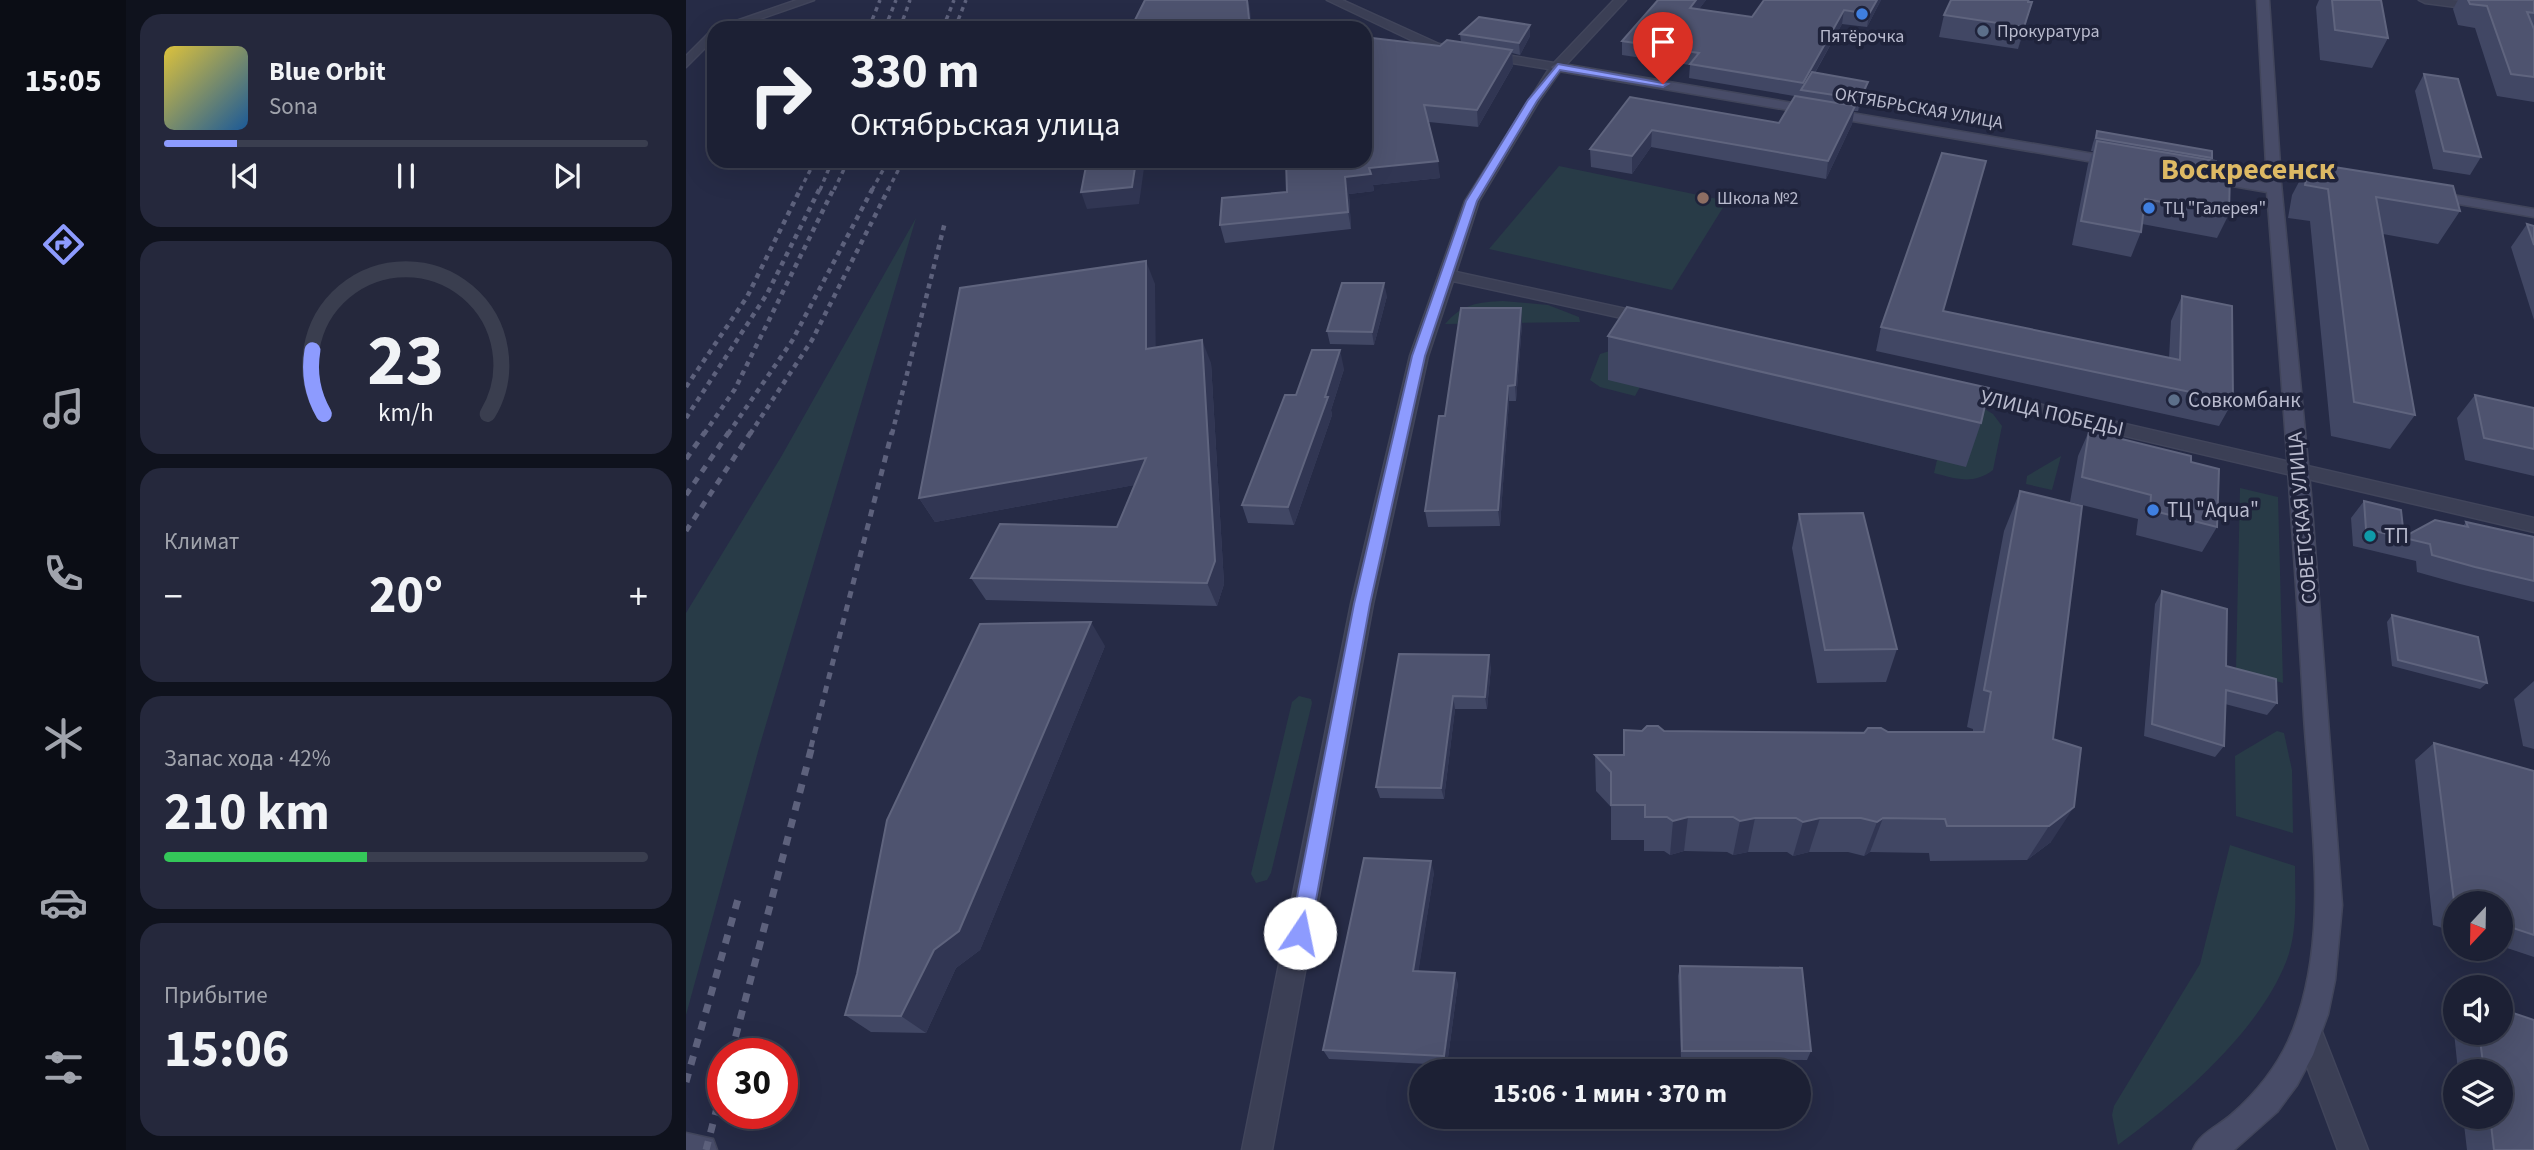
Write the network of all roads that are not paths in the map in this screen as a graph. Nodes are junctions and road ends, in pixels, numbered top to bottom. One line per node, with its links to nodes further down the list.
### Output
1 (807, 0): 7 (street)
2 (1333, 0): 10 (street)
3 (1620, 0): 10 (street)
4 (2263, 0): 12 (main road, СОВЕТСКАЯ УЛИЦА)
5 (2425, 0): 6 (street)
6 (2534, 14)
7 (743, 21)
8 (707, 40): 9 (street)
9 (686, 63)
10 (1558, 67): 11 (main road, ОКТЯБРЬСКАЯ УЛИЦА); 18 (street)
11 (2126, 163)
12 (2273, 168): 14 (main road); 15 (main road, СОВЕТСКАЯ УЛИЦА)
13 (2191, 175): 15 (main road)
14 (2348, 181)
15 (2274, 189): 21 (main road, СОВЕТСКАЯ УЛИЦА)
16 (2415, 193): 17 (main road)
17 (2534, 213)
18 (1446, 275): 19 (street); 26 (street)
19 (1673, 325)
20 (1937, 386): 21 (street, УЛИЦА ПОБЕДЫ)
21 (2299, 471): 22 (street, УЛИЦА ПОБЕДЫ); 23 (main road, СОВЕТСКАЯ УЛИЦА)
22 (2534, 525)
23 (2309, 1034): 27 (main road, СОВЕТСКАЯ УЛИЦА); 28 (street)
24 (686, 1149): 25 (main road)
25 (702, 1150)
26 (1257, 1150)
27 (2208, 1150)
28 (2353, 1150)

